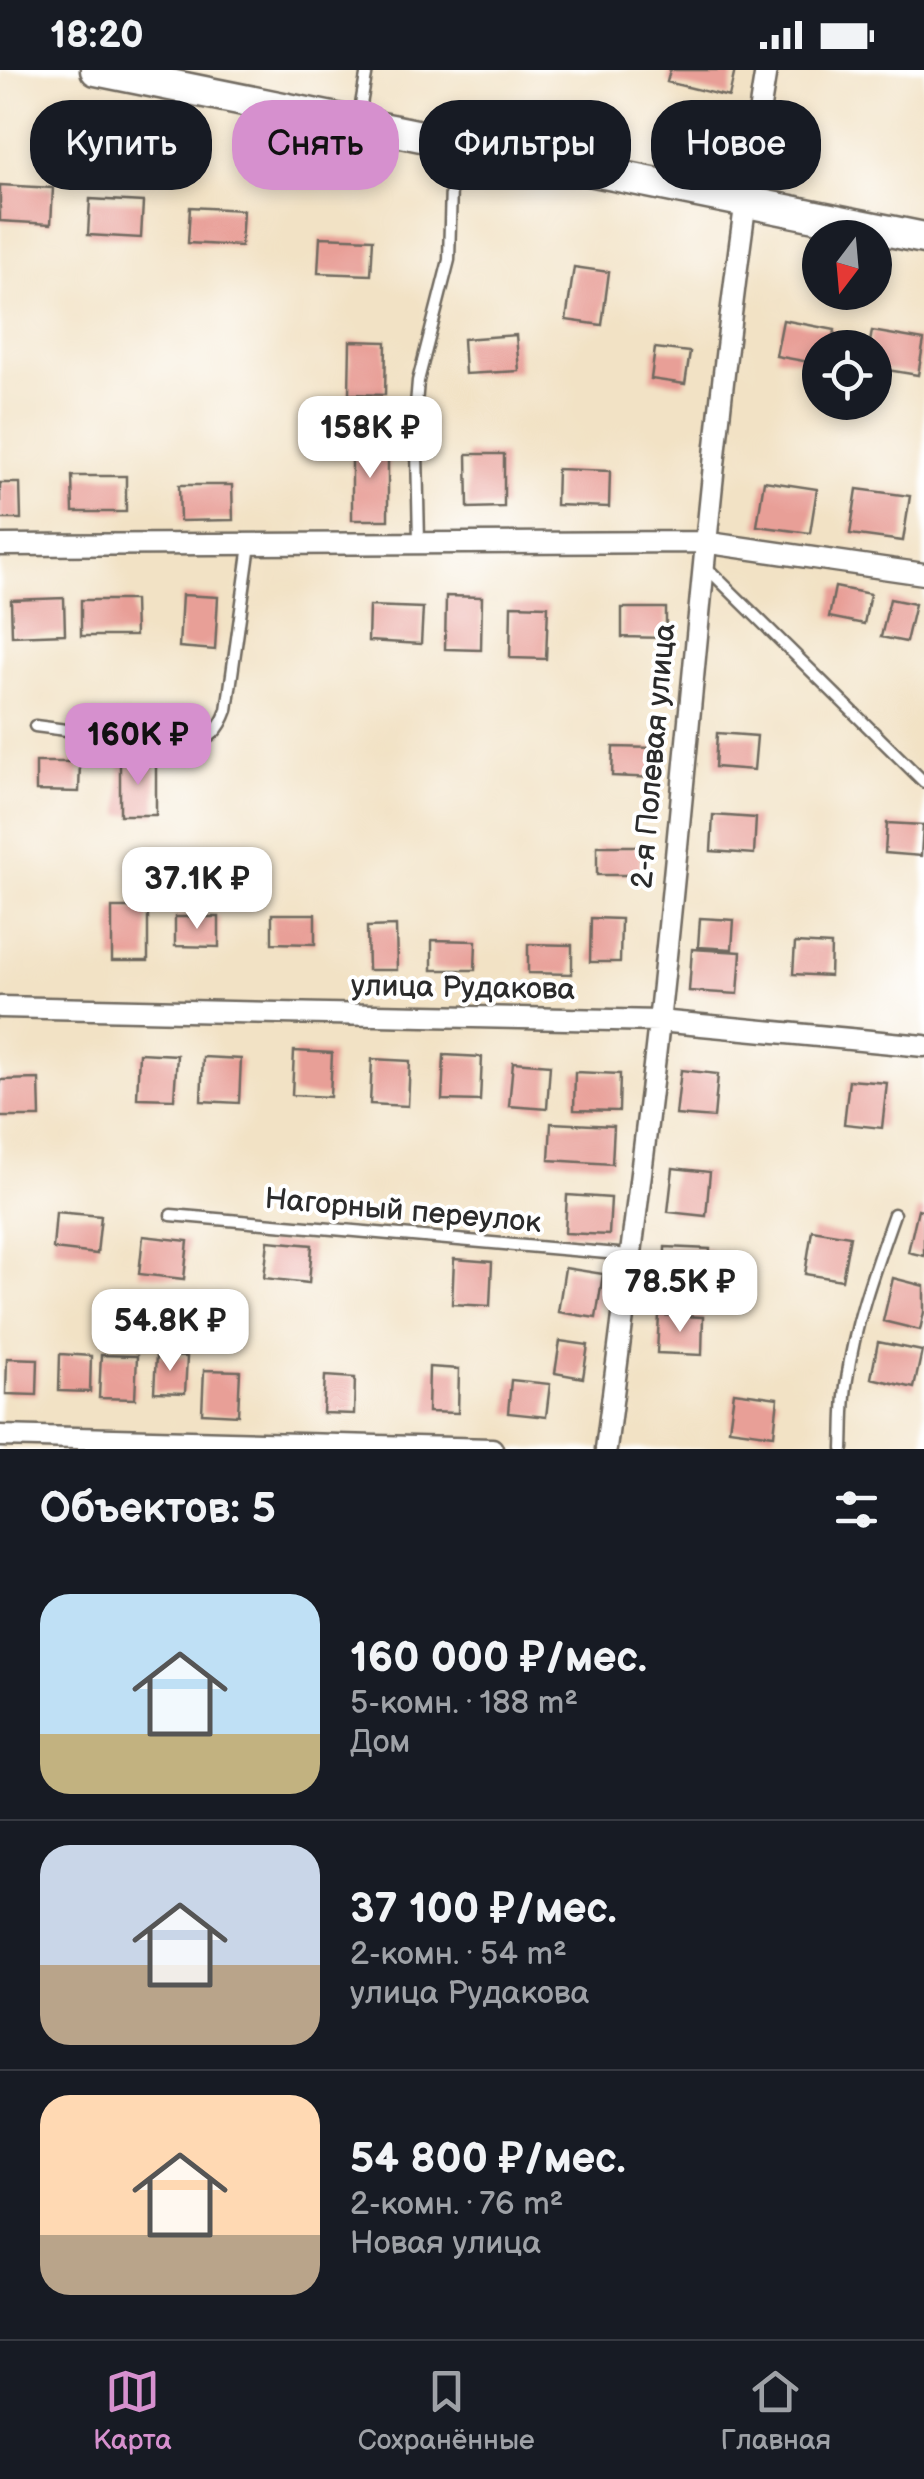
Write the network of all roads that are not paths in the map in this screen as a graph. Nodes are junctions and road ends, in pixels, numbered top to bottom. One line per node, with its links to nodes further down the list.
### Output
1 (96, 70): 4 (main road)
2 (367, 70): 5 (lane)
3 (766, 70): 8 (street, 2-я Полевая улица)
4 (244, 100)
5 (362, 100)
6 (631, 178): 8 (main road)
7 (451, 190): 10 (lane)
8 (744, 201): 9 (main road); 13 (street, 2-я Полевая улица)
9 (924, 238)
10 (419, 543): 11 (street); 13 (street)
11 (250, 544): 12 (street); 15 (lane)
12 (0, 545)
13 (702, 552): 14 (street); 16 (lane); 18 (street, 2-я Полевая улица)
14 (924, 574)
15 (35, 726)
16 (924, 782)
17 (0, 1006): 18 (street, улица Рудакова)
18 (659, 1021): 19 (street, улица Рудакова); 22 (street, 2-я Полевая улица)
19 (924, 1046)
20 (894, 1214): 26 (lane)
21 (172, 1215): 22 (lane, Нагорный переулок)
22 (630, 1255): 25 (street, 2-я Полевая улица)
23 (0, 1436): 24 (street)
24 (492, 1449)
25 (606, 1449)
26 (843, 1449)

